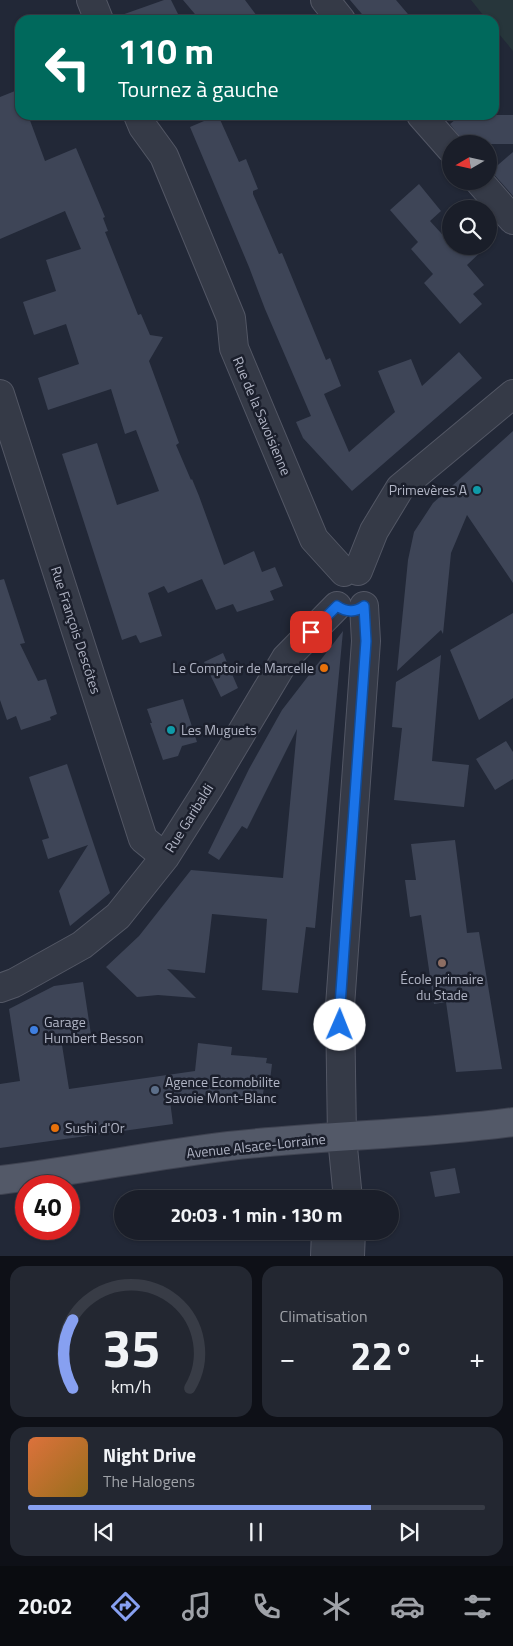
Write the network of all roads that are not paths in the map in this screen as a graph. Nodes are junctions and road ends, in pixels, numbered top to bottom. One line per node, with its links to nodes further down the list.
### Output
1 (91, 0): 3 (street)
2 (325, 0): 4 (street)
3 (97, 15)
4 (337, 15)
5 (140, 120): 12 (street, Rue de la Savoisienne)
6 (425, 120): 7 (street)
7 (442, 139)
8 (487, 190): 9 (street)
9 (513, 220)
10 (0, 394): 15 (street, Rue François Descôtes)
11 (513, 394): 12 (street)
12 (351, 572): 13 (street); 14 (street)
13 (337, 606): 14 (street); 15 (street, Rue Garibaldi)
14 (364, 606): 18 (street)
15 (165, 856): 16 (street, Rue Garibaldi)
16 (0, 988)
17 (513, 1122): 18 (main road, Avenue Alsace-Lorraine)
18 (342, 1137): 19 (main road, Avenue Alsace-Lorraine); 20 (street); 21 (street)
19 (0, 1180)
20 (333, 1190)
21 (347, 1190)
22 (326, 1240): 24 (street)
23 (351, 1240): 25 (street)
24 (325, 1256)
25 (350, 1256)

